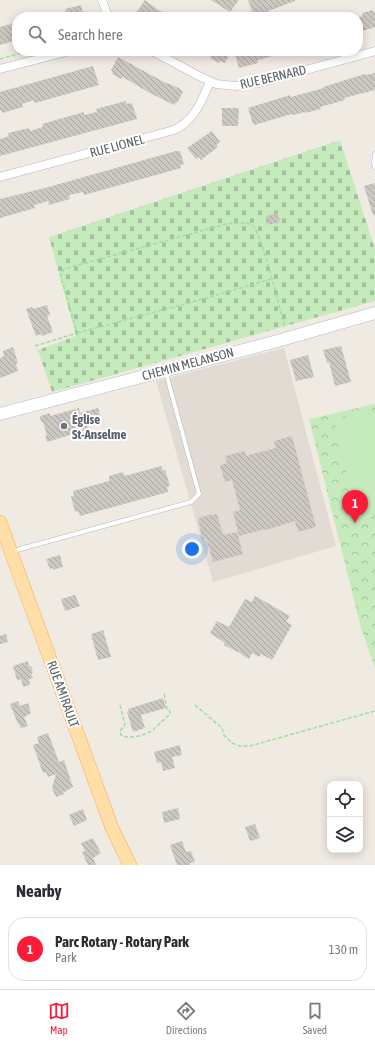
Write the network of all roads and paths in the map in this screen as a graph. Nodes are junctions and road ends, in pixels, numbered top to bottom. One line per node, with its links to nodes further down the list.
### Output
1 (102, 0): 2 (street)
2 (106, 12)
3 (375, 51): 4 (street, RUE BERNARD)
4 (363, 54)
5 (12, 56): 9 (path)
6 (51, 56): 10 (street)
7 (161, 56): 11 (street, RUE BERNARD)
8 (356, 56): 11 (street, RUE BERNARD)
9 (0, 59)
10 (0, 69)
11 (210, 82): 14 (street, RUE LIONEL)
12 (375, 154): 13 (lane)
13 (375, 168)
14 (0, 177)
15 (271, 279): 17 (path); 17 (path); 18 (path)
16 (375, 313): 18 (street, CHEMIN MELANSON)
17 (77, 333): 19 (path)
18 (288, 338): 20 (street, CHEMIN MELANSON)
19 (35, 346)
20 (165, 370): 21 (street, CHEMIN MELANSON); 23 (lane)
21 (0, 414)
22 (0, 522): 23 (main road, RUE AMIRAULT)
23 (11, 552): 28 (main road, RUE AMIRAULT)
24 (164, 692): 25 (path)
25 (120, 705)
26 (195, 705): 27 (path)
27 (375, 711)
28 (130, 865)

